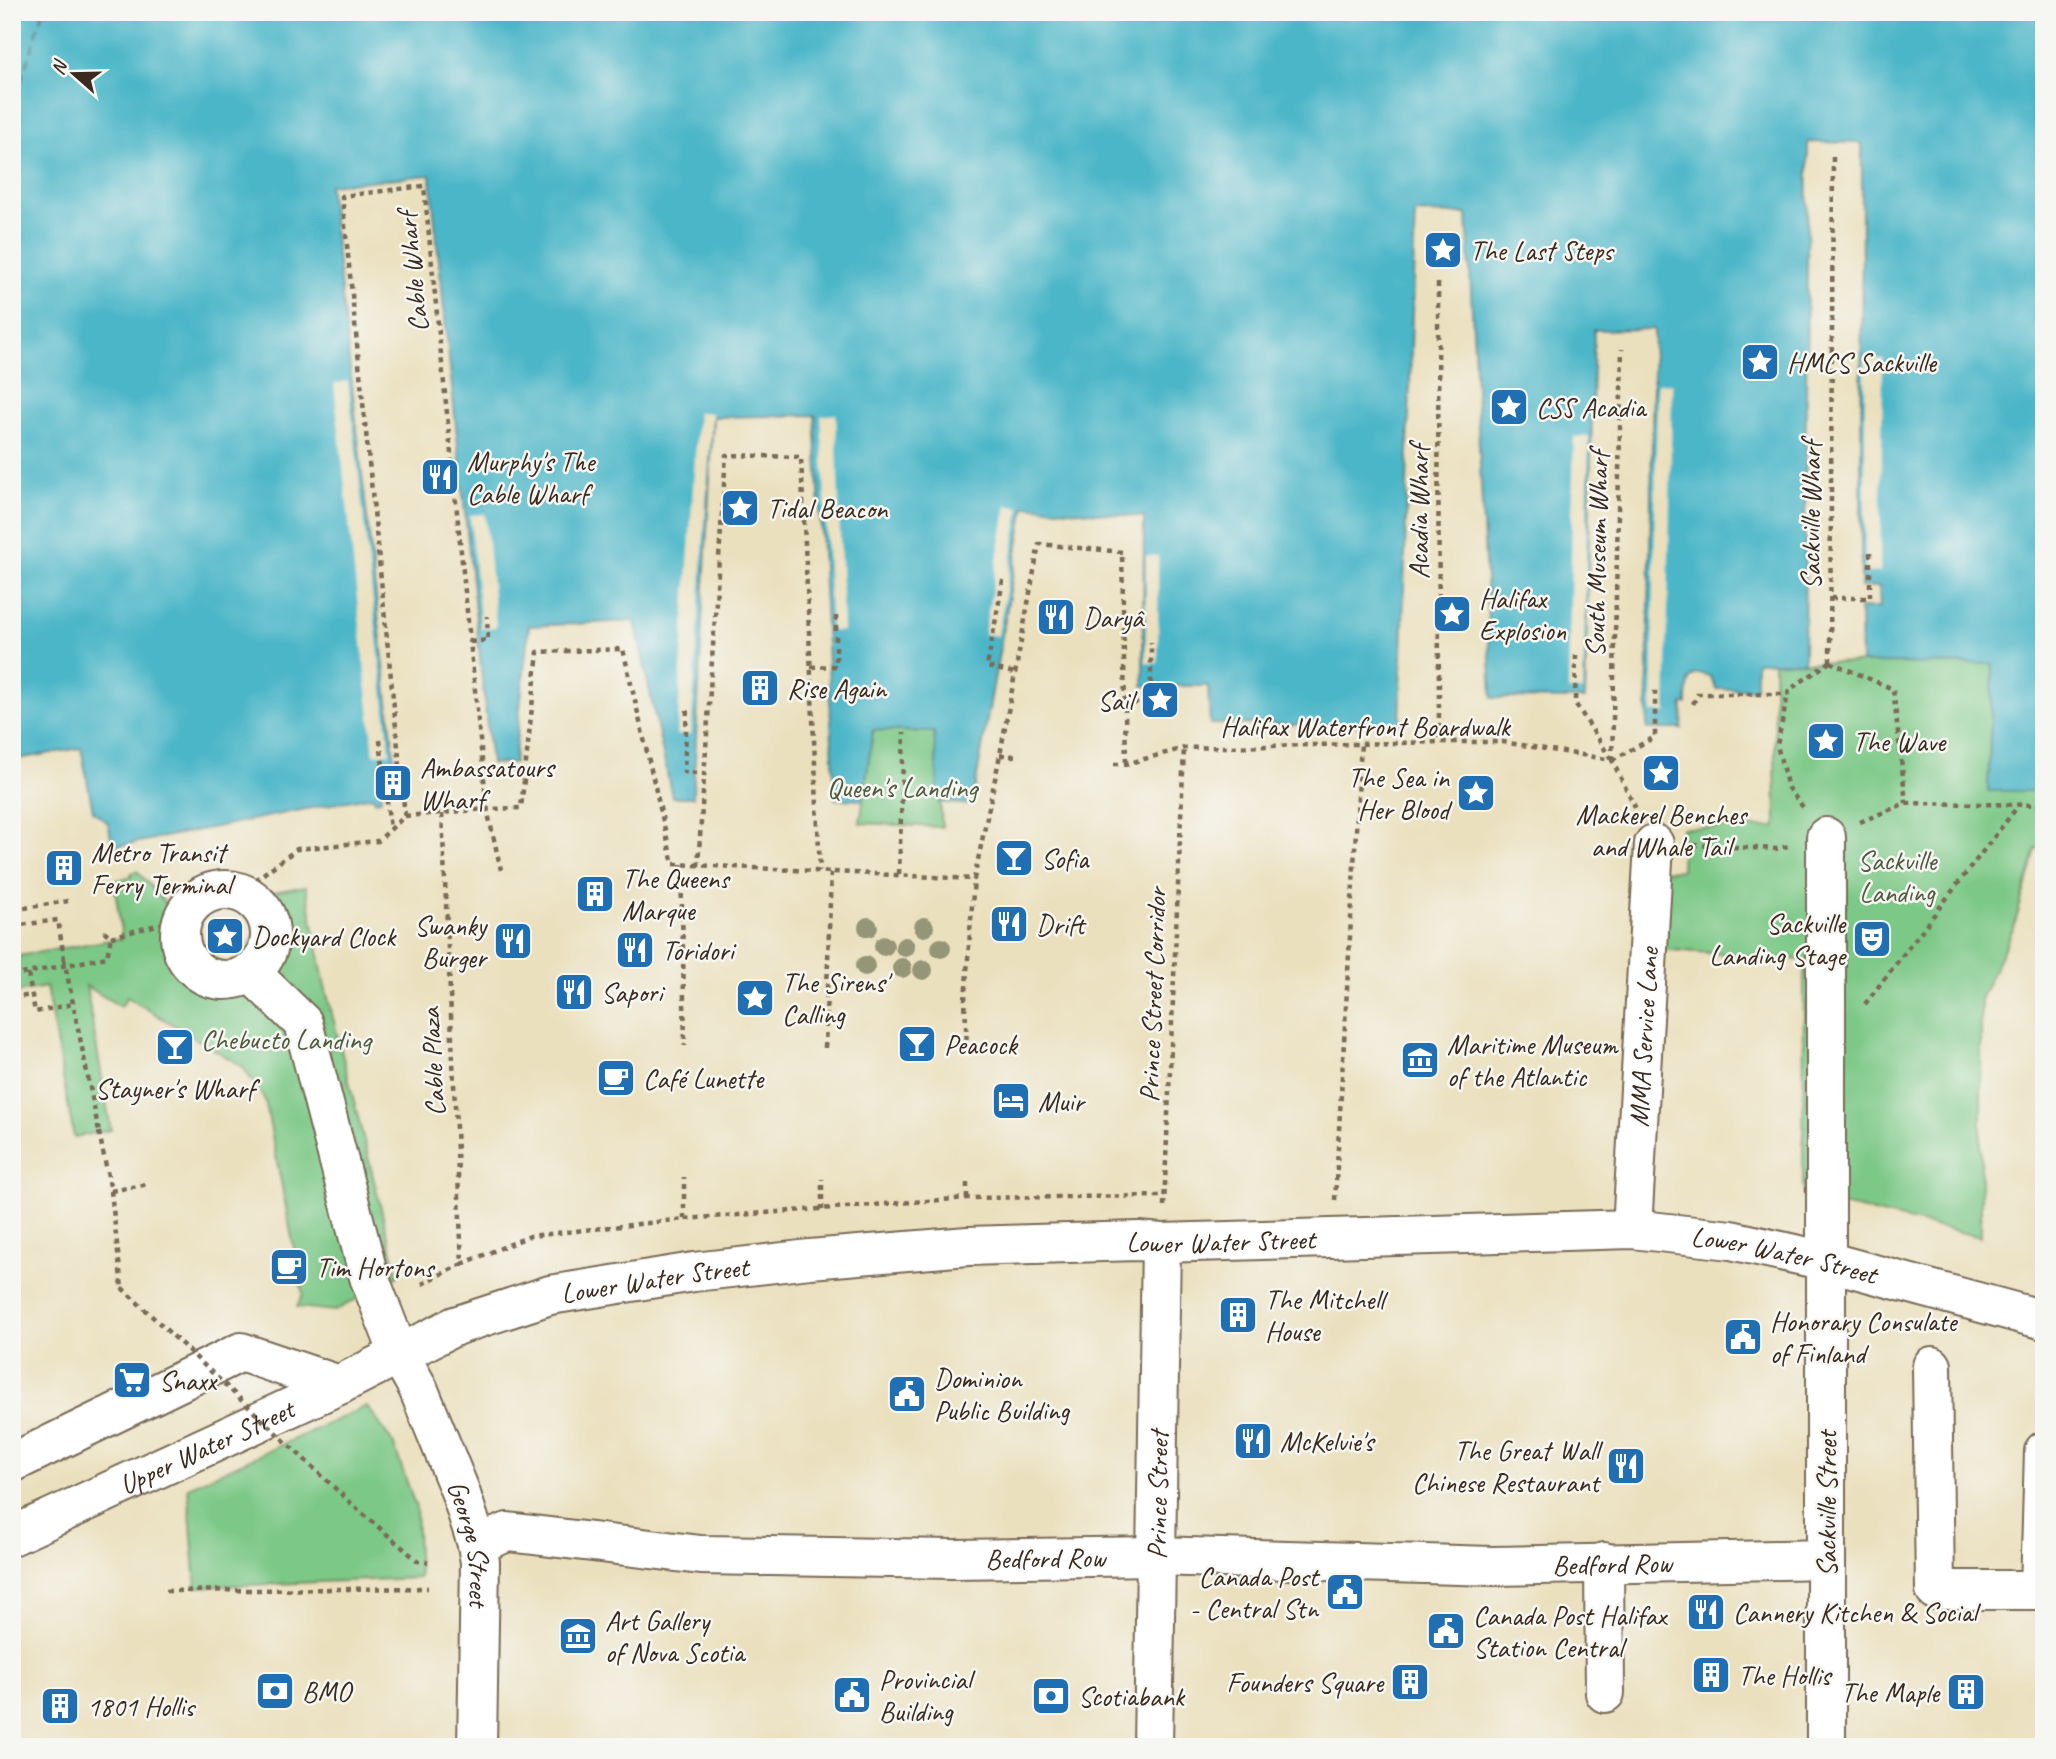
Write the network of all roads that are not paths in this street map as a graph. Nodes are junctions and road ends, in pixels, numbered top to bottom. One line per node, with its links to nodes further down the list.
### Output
1 (1826, 837): 6 (street)
2 (1654, 844): 4 (street, MMA Service Lane)
3 (250, 972): 3 (street); 8 (street)
4 (1632, 1229): 5 (street, Lower Water Street); 6 (street, Lower Water Street)
5 (1161, 1243): 8 (street, Lower Water Street); 15 (street, Prince Street)
6 (1826, 1261): 7 (street, Lower Water Street); 16 (street, Sackville Street)
7 (2044, 1320)
8 (399, 1354): 10 (street, Upper Water Street); 14 (street, George Street)
9 (1932, 1366): 18 (street)
10 (339, 1385): 12 (street); 13 (street, Upper Water Street)
11 (2044, 1451): 18 (street)
12 (12, 1463)
13 (12, 1536)
14 (477, 1544): 15 (street, Bedford Row); 20 (street, George Street)
15 (1156, 1556): 17 (street, Bedford Row); 21 (street, Prince Street)
16 (1826, 1559): 17 (street, Bedford Row); 22 (street, Sackville Street)
17 (1604, 1562): 19 (street)
18 (2042, 1590)
19 (1605, 1693)
20 (477, 1747)
21 (1153, 1747)
22 (1826, 1747)

